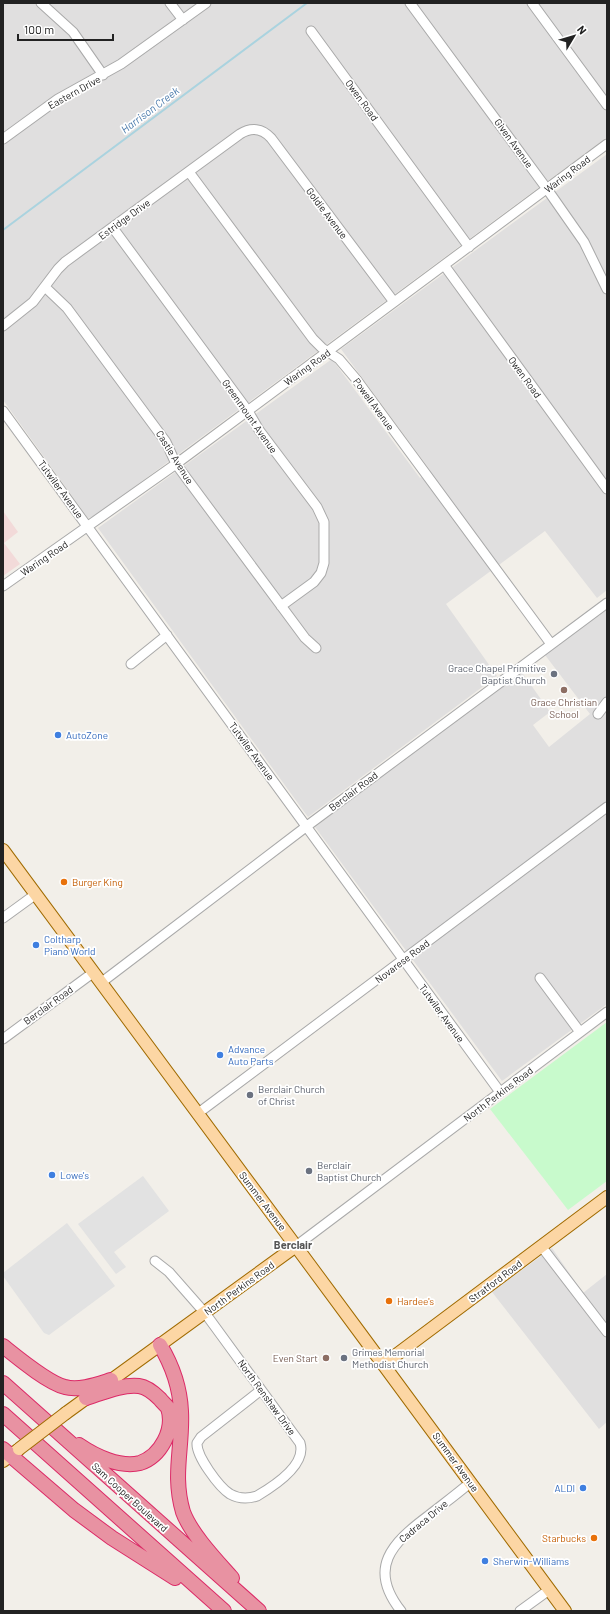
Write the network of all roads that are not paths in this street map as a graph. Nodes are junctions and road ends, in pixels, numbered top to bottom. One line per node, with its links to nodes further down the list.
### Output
1 (41, 3): 8 (street)
2 (170, 3): 6 (street)
3 (206, 3): 6 (street, Eastern Drive)
4 (410, 3): 14 (street, Given Avenue)
5 (532, 3): 9 (street)
6 (182, 20): 8 (street, Eastern Drive)
7 (311, 31): 16 (street, Owen Road)
8 (104, 75): 11 (street, Eastern Drive)
9 (607, 105)
10 (257, 129): 13 (street, Estridge Drive); 20 (street, Goldie Avenue)
11 (3, 139)
12 (607, 144): 14 (street, Waring Road)
13 (189, 172): 15 (street, Estridge Drive); 22 (street, Powell Avenue)
14 (548, 189): 16 (street, Waring Road); 19 (street, Given Avenue)
15 (113, 228): 18 (street, Estridge Drive); 24 (street, Greenmount Avenue)
16 (469, 247): 17 (street, Waring Road)
17 (444, 265): 20 (street, Waring Road); 26 (street, Owen Road)
18 (45, 287): 21 (street, Estridge Drive); 25 (street, Castle Avenue)
19 (607, 289)
20 (394, 302): 22 (street, Waring Road)
21 (3, 326)
22 (328, 352): 24 (street, Waring Road); 32 (street, Powell Avenue)
23 (3, 411): 27 (street, Tutwiler Avenue)
24 (248, 411): 25 (street, Waring Road); 30 (street, Greenmount Avenue)
25 (176, 464): 27 (street, Waring Road); 30 (street, Castle Avenue)
26 (607, 489)
27 (88, 528): 28 (street, Waring Road); 31 (street, Tutwiler Avenue)
28 (3, 586)
29 (607, 603): 32 (street, Berclair Road)
30 (281, 606): 33 (street, Castle Avenue)
31 (166, 634): 34 (street); 38 (street, Tutwiler Avenue)
32 (551, 644): 38 (street, Berclair Road)
33 (316, 648)
34 (131, 664)
35 (607, 702): 36 (street)
36 (598, 714)
37 (607, 807): 42 (street, Novarese Road)
38 (307, 826): 42 (street, Tutwiler Avenue); 45 (street, Berclair Road)
39 (3, 850): 40 (main road, Summer Avenue)
40 (36, 894): 41 (street); 43 (main road, Summer Avenue)
41 (3, 918)
42 (403, 960): 49 (street, Tutwiler Avenue); 50 (street, Novarese Road)
43 (94, 972): 45 (main road, Summer Avenue); 48 (street, Berclair Road)
44 (540, 978): 47 (street)
45 (102, 982): 50 (main road, Summer Avenue)
46 (607, 1012): 47 (street, North Perkins Road)
47 (580, 1032): 49 (street, North Perkins Road)
48 (3, 1039)
49 (500, 1092): 52 (street, North Perkins Road)
50 (197, 1114): 52 (main road, Summer Avenue)
51 (607, 1197): 53 (main road, Stratford Road)
52 (296, 1246): 55 (main road, North Perkins Road); 59 (main road, Summer Avenue)
53 (541, 1246): 56 (street); 59 (main road, Stratford Road)
54 (155, 1261): 55 (street, North Renshaw Drive)
55 (205, 1313): 57 (main road, North Perkins Road); 62 (street, North Renshaw Drive)
56 (607, 1332)
57 (160, 1345): 60 (main road, North Perkins Road); 72 (highway)
58 (3, 1346): 60 (highway)
59 (384, 1364): 67 (main road, Summer Avenue)
60 (111, 1380): 63 (main road, North Perkins Road)
61 (3, 1383): 65 (highway, Sam Cooper Boulevard)
62 (261, 1390): 62 (street, North Renshaw Drive)
63 (86, 1398): 65 (highway); 66 (main road, North Perkins Road, bridge)
64 (3, 1414): 70 (highway)
65 (43, 1419): 71 (highway, Sam Cooper Boulevard)
66 (8, 1455): 69 (highway)
67 (471, 1482): 68 (main road, Summer Avenue); 73 (street, Cadraca Drive)
68 (549, 1590): 74 (street); 75 (main road, Summer Avenue)
69 (220, 1611)
70 (224, 1611)
71 (259, 1611)
72 (262, 1611)
73 (401, 1611)
74 (520, 1611)
75 (565, 1611)

